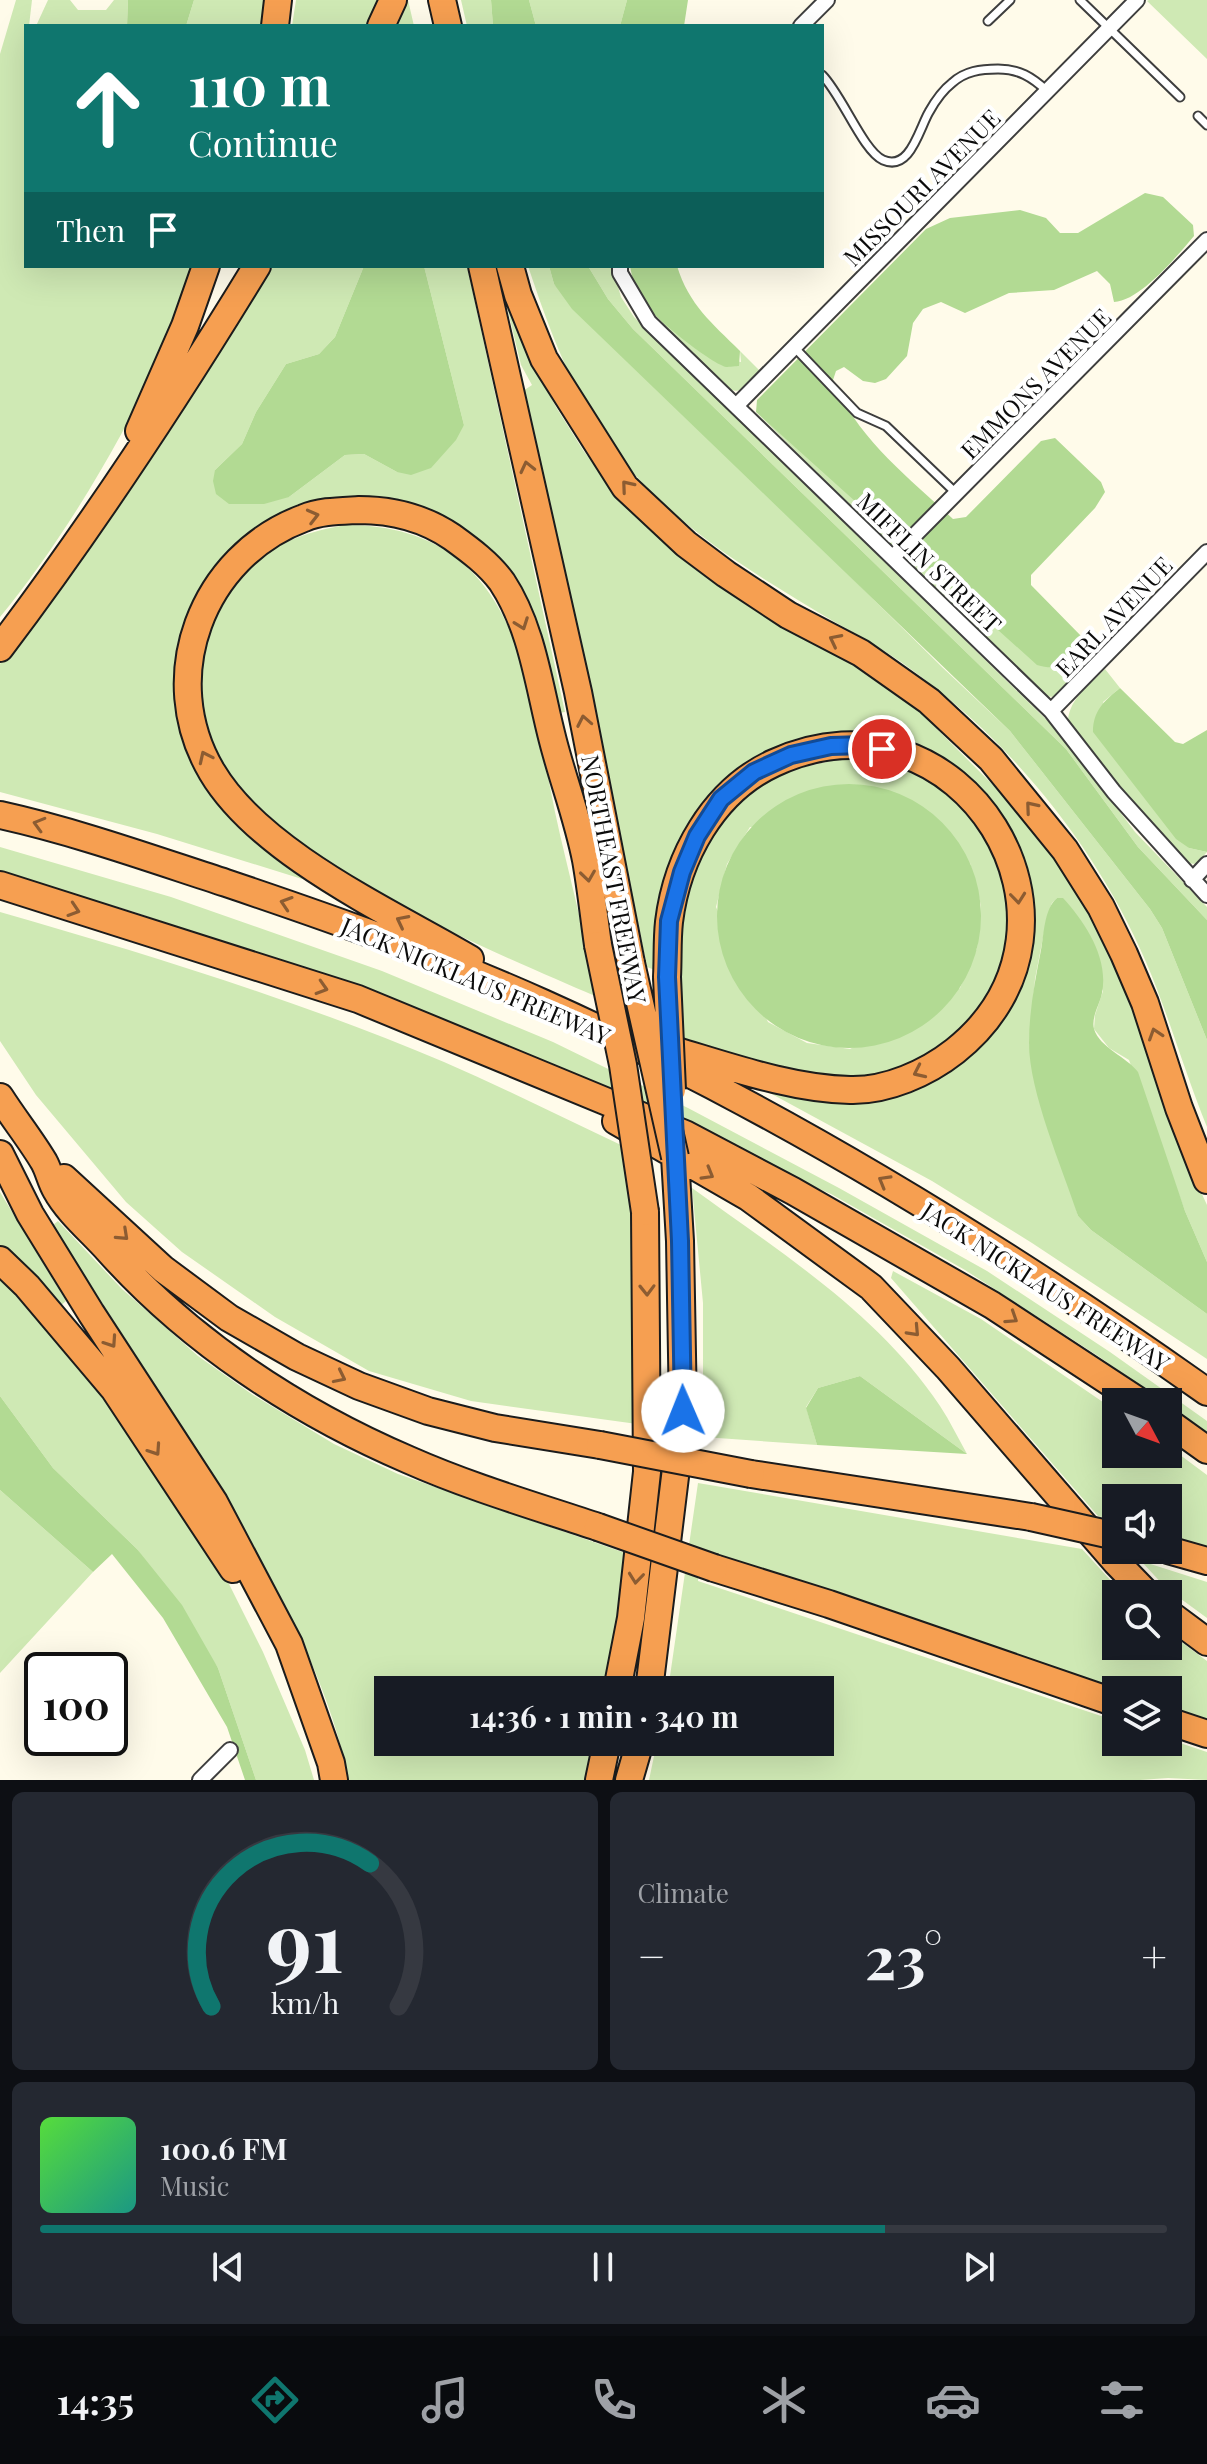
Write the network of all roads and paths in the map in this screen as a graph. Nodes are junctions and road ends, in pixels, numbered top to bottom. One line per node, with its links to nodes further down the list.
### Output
1 (278, 0): 10 (highway)
2 (393, 0): 11 (highway)
3 (432, 0): 12 (highway)
4 (442, 0): 13 (highway)
5 (827, 0): 14 (street)
6 (1010, 0): 9 (lane)
7 (1080, 0): 15 (lane)
8 (1137, 0): 15 (street, MISSOURI AVENUE)
9 (988, 21)
10 (275, 24)
11 (382, 24)
12 (437, 24)
13 (448, 24)
14 (803, 24)
15 (1109, 28): 17 (street, MISSOURI AVENUE); 18 (lane)
16 (824, 77): 17 (lane)
17 (1047, 91): 27 (street, MISSOURI AVENUE)
18 (1180, 97)
19 (1198, 116): 20 (lane)
20 (1207, 125)
21 (1207, 240): 30 (street, EMMONS AVENUE)
22 (205, 268): 29 (highway)
23 (256, 268): 29 (highway)
24 (482, 268): 45 (highway, NORTHEAST FREEWAY, one-way to 24, bridge)
25 (511, 268): 47 (highway, one-way to 25)
26 (620, 268): 28 (street, MIFFLIN STREET)
27 (794, 347): 28 (street, MISSOURI AVENUE); 30 (lane)
28 (737, 405): 32 (street, MIFFLIN STREET)
29 (114, 489): 33 (highway)
30 (957, 494): 32 (street, EMMONS AVENUE)
31 (1207, 552): 34 (street, EARL AVENUE)
32 (893, 557): 34 (street, MIFFLIN STREET)
33 (0, 648)
34 (1051, 711): 37 (street, MIFFLIN STREET)
35 (0, 815): 40 (highway, JACK NICKLAUS FREEWAY, one-way to 35)
36 (1207, 864): 37 (street)
37 (1192, 880): 39 (street, MIFFLIN STREET)
38 (0, 885): 42 (highway, JACK NICKLAUS FREEWAY, one-way to 42)
39 (1207, 895)
40 (542, 1002): 41 (highway, JACK NICKLAUS FREEWAY); 60 (highway, one-way to 60, bridge)
41 (599, 1030): 45 (highway, one-way to 41, bridge); 50 (highway, JACK NICKLAUS FREEWAY, one-way to 41)
42 (571, 1088): 49 (highway, JACK NICKLAUS FREEWAY, one-way to 49); 56 (highway, one-way to 56)
43 (0, 1097): 46 (highway)
44 (0, 1154): 59 (highway, one-way to 59)
45 (675, 1157): 61 (highway, NORTHEAST FREEWAY)
46 (45, 1164): 53 (highway, one-way to 53, bridge); 62 (highway, bridge)
47 (1207, 1180)
48 (0, 1260): 59 (highway, one-way to 59)
49 (1119, 1388)
50 (1207, 1392)
51 (1182, 1432): 52 (highway)
52 (1207, 1450)
53 (1102, 1533)
54 (1182, 1554): 55 (highway)
55 (1207, 1561)
56 (1133, 1580)
57 (1182, 1623): 58 (highway)
58 (1207, 1642)
59 (289, 1644): 69 (highway)
60 (620, 1676)
61 (651, 1676)
62 (1102, 1698)
63 (1182, 1726): 64 (highway)
64 (1207, 1734)
65 (230, 1750): 68 (street)
66 (604, 1756): 70 (highway)
67 (636, 1756): 71 (highway)
68 (200, 1780)
69 (334, 1780)
70 (599, 1780)
71 (629, 1780)

